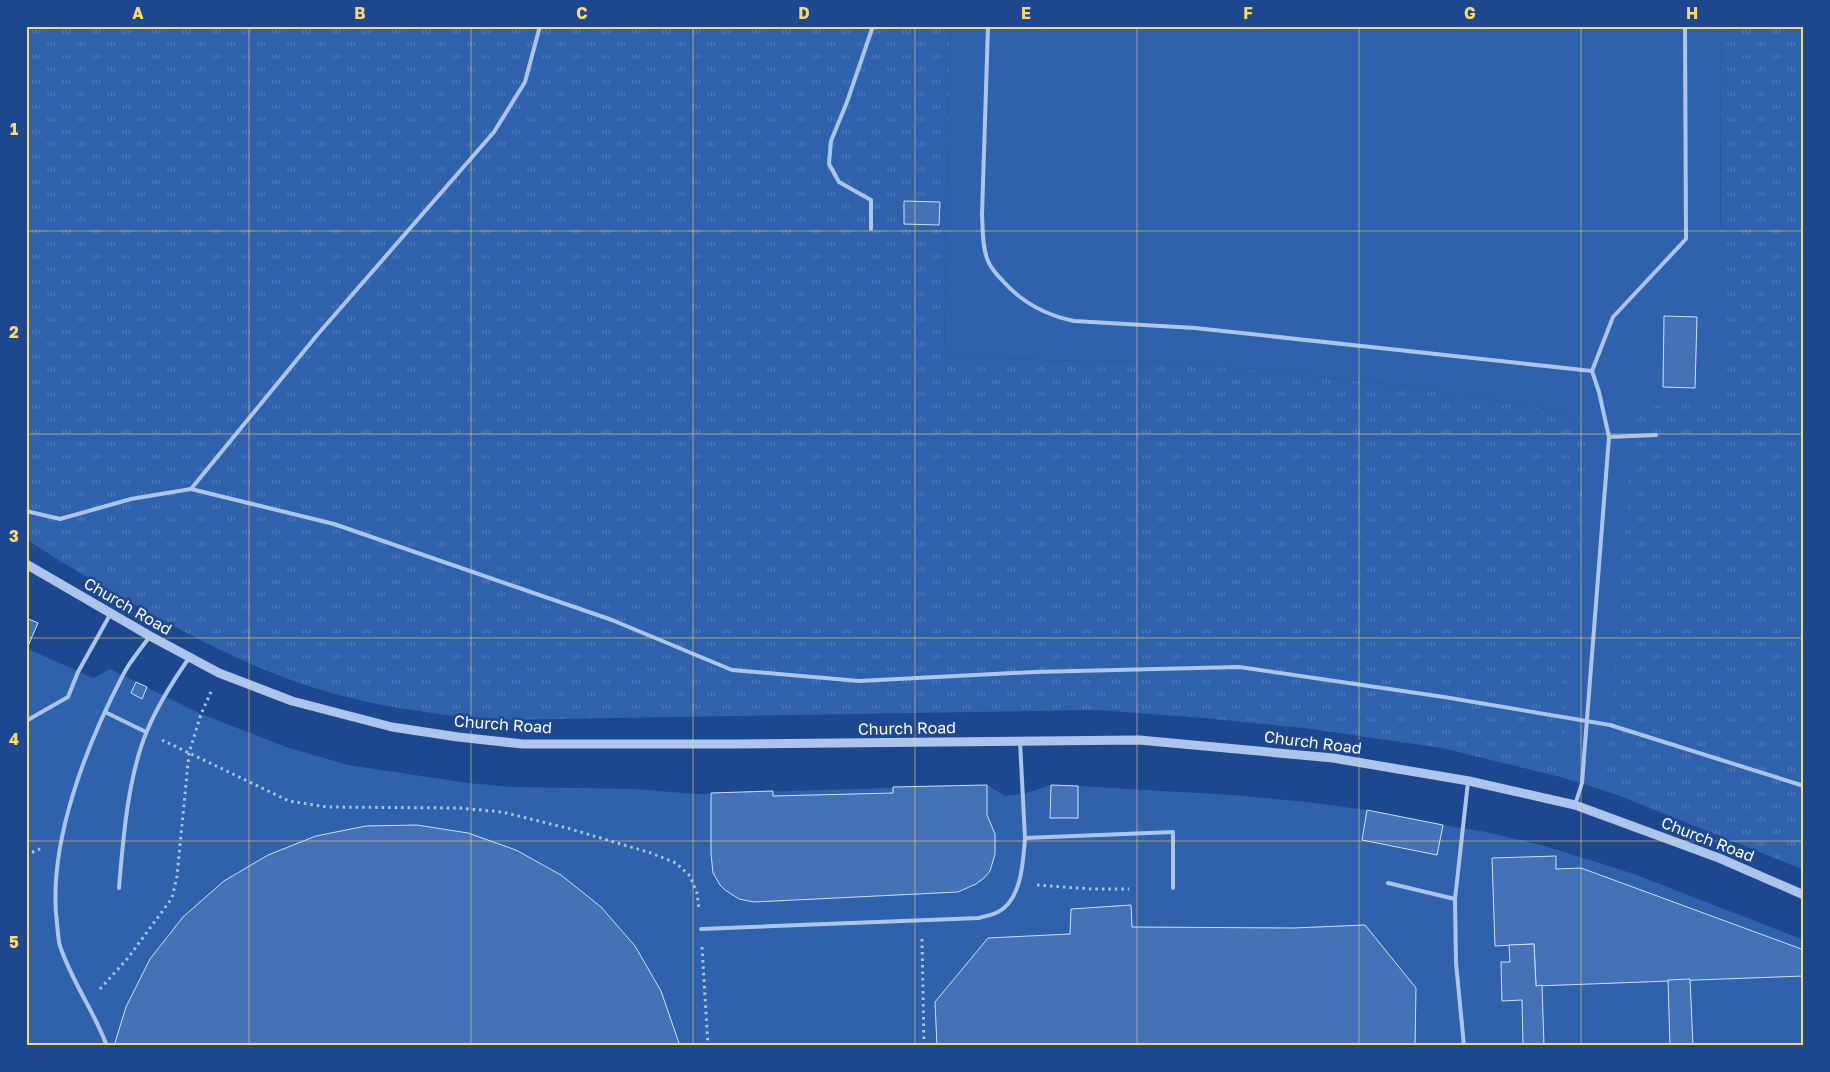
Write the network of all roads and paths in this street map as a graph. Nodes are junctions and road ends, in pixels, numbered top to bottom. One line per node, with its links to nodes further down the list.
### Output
1 (540, 26): 9 (lane)
2 (873, 26): 5 (lane)
3 (988, 26): 6 (lane)
4 (1685, 26): 6 (lane)
5 (871, 229)
6 (1592, 371): 8 (lane)
7 (1656, 434): 8 (lane)
8 (1608, 437): 18 (lane)
9 (191, 489): 10 (lane); 18 (lane)
10 (26, 511)
11 (26, 564): 12 (street, Church Road)
12 (111, 613): 13 (street, Church Road); 17 (lane)
13 (150, 636): 14 (street, Church Road); 15 (lane)
14 (188, 658): 19 (lane); 20 (street, Church Road)
15 (105, 712): 19 (lane); 35 (lane)
16 (202, 714): 21 (path)
17 (26, 721)
18 (1587, 722): 23 (lane); 24 (lane)
19 (146, 732): 21 (path); 28 (lane)
20 (1020, 741): 22 (street, Church Road); 25 (lane)
21 (190, 753): 34 (path); 35 (path)
22 (1469, 781): 24 (street, Church Road); 32 (lane)
23 (1804, 786)
24 (1575, 805): 31 (street, Church Road)
25 (1026, 838): 27 (lane); 29 (lane)
26 (1388, 883): 32 (lane)
27 (1019, 884): 30 (path); 33 (lane)
28 (119, 888)
29 (1173, 888)
30 (1128, 889)
31 (1804, 895)
32 (1455, 899): 39 (lane)
33 (922, 921): 34 (lane); 38 (path)
34 (701, 929): 37 (path)
35 (86, 1004): 36 (lane)
36 (107, 1046)
37 (708, 1046)
38 (924, 1046)
39 (1464, 1046)

